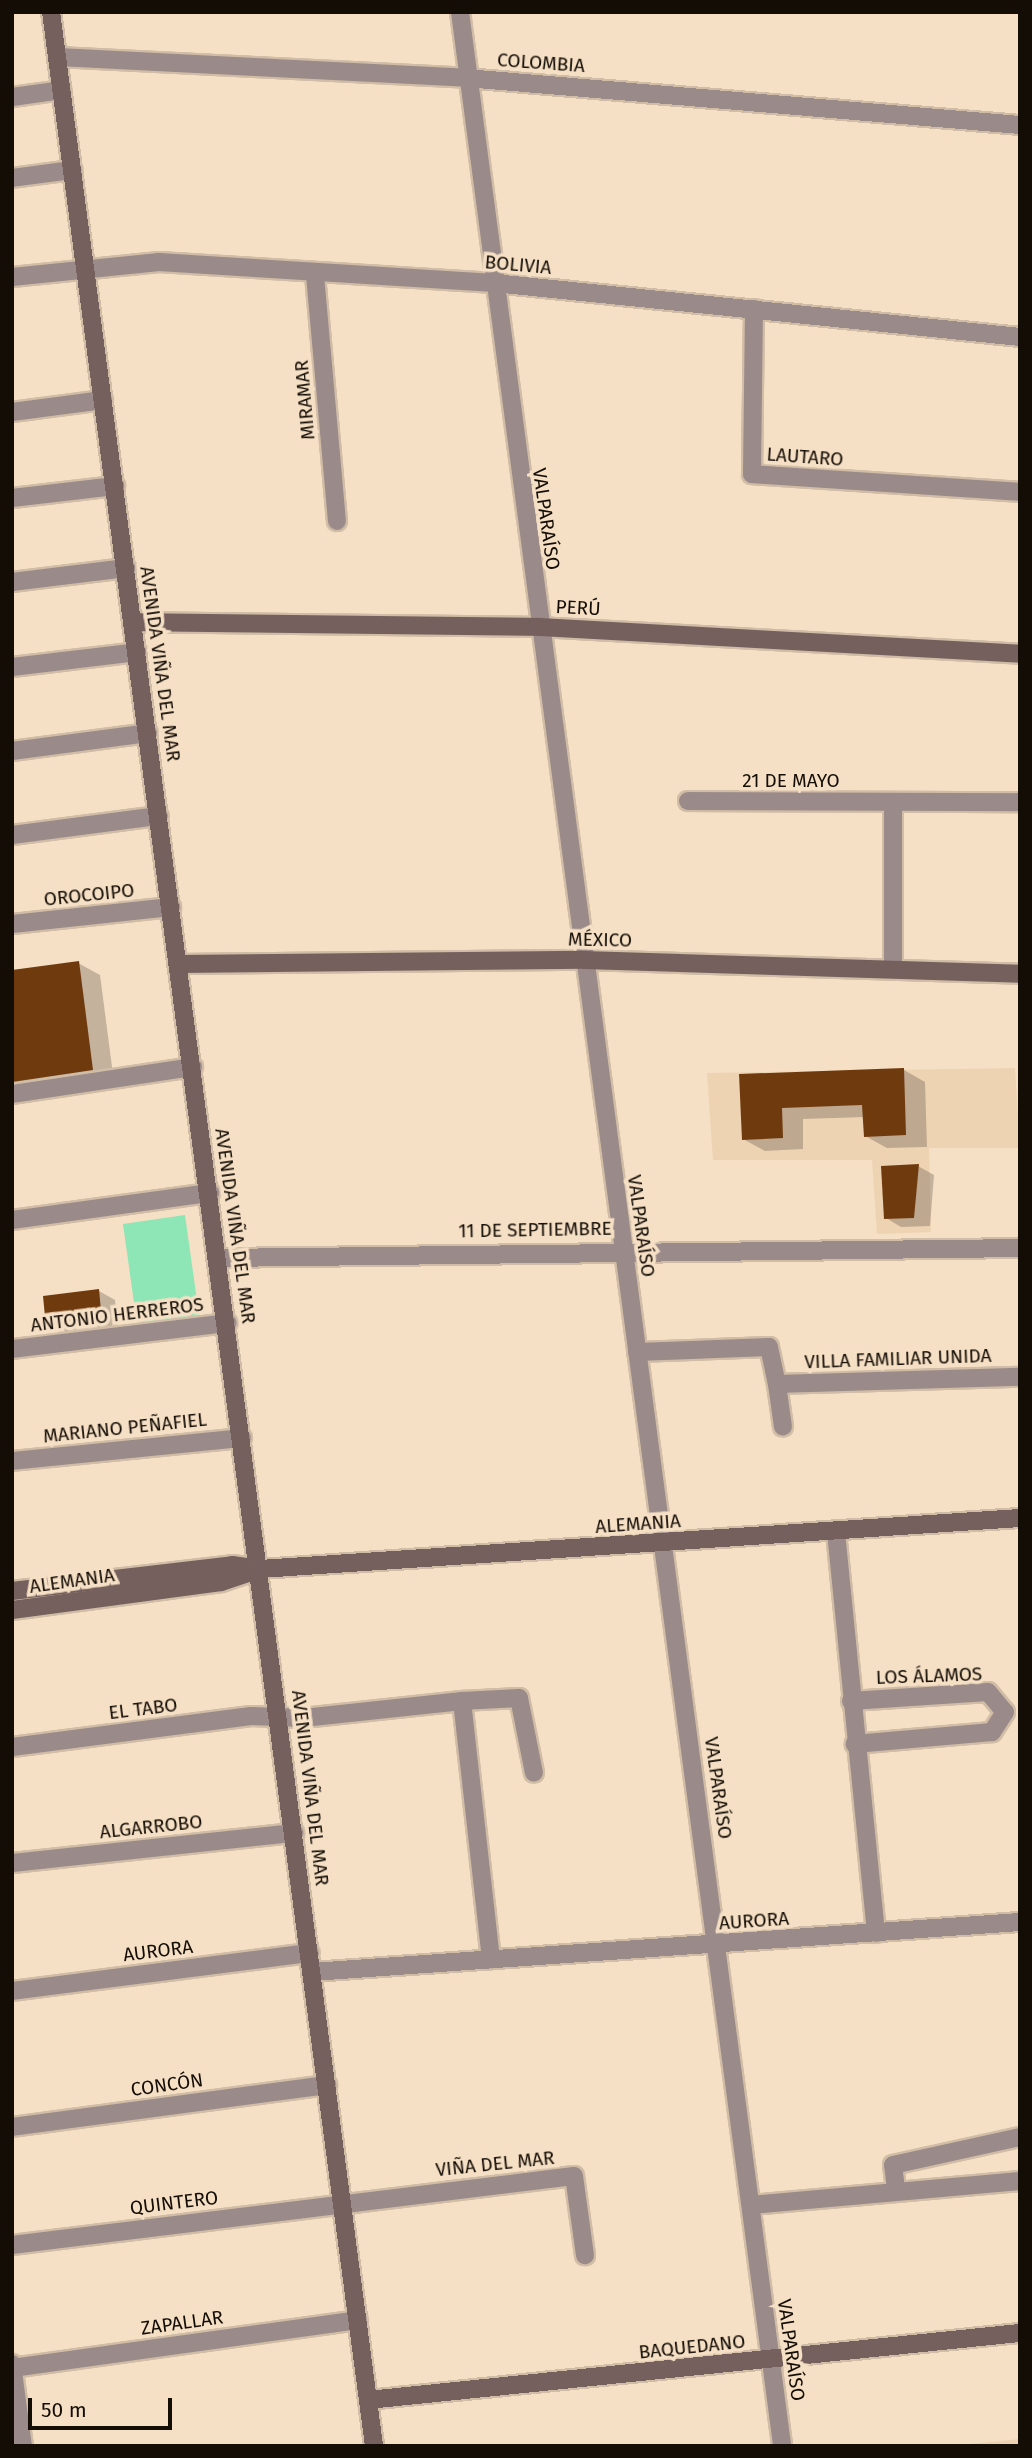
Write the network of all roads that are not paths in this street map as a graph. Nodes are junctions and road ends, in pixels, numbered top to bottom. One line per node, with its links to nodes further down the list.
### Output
1 (51, 12): 3 (main road, AVENIDA VIÑA DEL MAR)
2 (460, 12): 4 (street, VALPARAÍSO)
3 (58, 57): 4 (street, COLOMBIA); 5 (main road, AVENIDA VIÑA DEL MAR)
4 (466, 78): 7 (street, COLOMBIA); 13 (street, VALPARAÍSO)
5 (62, 90): 6 (street); 8 (main road, AVENIDA VIÑA DEL MAR)
6 (12, 97)
7 (1020, 125)
8 (72, 170): 9 (street); 10 (main road, AVENIDA VIÑA DEL MAR)
9 (12, 178)
10 (86, 268): 11 (street, BOLIVIA); 12 (street, BOLIVIA); 16 (main road, AVENIDA VIÑA DEL MAR)
11 (315, 275): 13 (street, BOLIVIA); 21 (street, MIRAMAR)
12 (12, 277)
13 (494, 283): 14 (street, BOLIVIA); 25 (street, VALPARAÍSO)
14 (754, 309): 15 (street, BOLIVIA); 19 (street, LAUTARO)
15 (1020, 337)
16 (103, 400): 17 (street); 18 (main road, AVENIDA VIÑA DEL MAR)
17 (12, 412)
18 (115, 486): 20 (street); 22 (main road, AVENIDA VIÑA DEL MAR)
19 (1020, 492)
20 (12, 498)
21 (337, 522)
22 (126, 568): 23 (street); 24 (main road, AVENIDA VIÑA DEL MAR)
23 (12, 582)
24 (133, 622): 25 (main road, PERÚ); 26 (main road, AVENIDA VIÑA DEL MAR)
25 (540, 627): 27 (main road, PERÚ); 38 (street, VALPARAÍSO)
26 (137, 652): 28 (street); 29 (main road, AVENIDA VIÑA DEL MAR)
27 (1020, 654)
28 (12, 667)
29 (148, 733): 30 (street); 34 (main road, AVENIDA VIÑA DEL MAR)
30 (12, 751)
31 (688, 801): 33 (street, 21 DE MAYO)
32 (1020, 802): 33 (street, 21 DE MAYO)
33 (893, 803): 40 (street)
34 (159, 817): 35 (street); 36 (main road, AVENIDA VIÑA DEL MAR)
35 (12, 835)
36 (171, 907): 37 (street, OROCOIPO); 39 (main road, AVENIDA VIÑA DEL MAR)
37 (12, 925)
38 (584, 960): 39 (main road, MÉXICO); 40 (main road, MÉXICO); 47 (street, VALPARAÍSO)
39 (179, 964): 42 (main road, AVENIDA VIÑA DEL MAR)
40 (893, 966): 41 (main road, MÉXICO)
41 (1020, 974)
42 (193, 1067): 43 (street); 44 (main road, AVENIDA VIÑA DEL MAR)
43 (12, 1094)
44 (210, 1194): 45 (street); 48 (main road, AVENIDA VIÑA DEL MAR)
45 (12, 1220)
46 (1020, 1248): 47 (street, 11 DE SEPTIEMBRE)
47 (623, 1250): 48 (street, 11 DE SEPTIEMBRE); 51 (street, VALPARAÍSO)
48 (218, 1258): 49 (main road, AVENIDA VIÑA DEL MAR)
49 (227, 1323): 50 (street, ANTONIO HERREROS); 55 (main road, AVENIDA VIÑA DEL MAR)
50 (12, 1349)
51 (636, 1352): 53 (street); 59 (street, VALPARAÍSO)
52 (1020, 1377): 53 (street, VILLA FAMILIAR UNIDA)
53 (777, 1384): 54 (street)
54 (783, 1427)
55 (242, 1438): 56 (street, MARIANO PEÑAFIEL); 60 (main road, AVENIDA VIÑA DEL MAR)
56 (12, 1461)
57 (1020, 1518): 58 (main road, ALEMANIA)
58 (836, 1532): 59 (main road, ALEMANIA); 64 (street, LOS ÁLAMOS)
59 (662, 1543): 60 (main road, ALEMANIA); 73 (street, VALPARAÍSO)
60 (260, 1569): 61 (main road, ALEMANIA); 62 (main road, ALEMANIA); 65 (main road, AVENIDA VIÑA DEL MAR)
61 (12, 1591)
62 (12, 1610)
63 (462, 1701): 65 (street); 68 (street); 75 (street)
64 (851, 1701): 66 (street, LOS ÁLAMOS); 66 (street, LOS ÁLAMOS)
65 (279, 1717): 67 (street, EL TABO); 69 (main road, AVENIDA VIÑA DEL MAR)
66 (855, 1744): 72 (street, LOS ÁLAMOS)
67 (12, 1747)
68 (534, 1773)
69 (294, 1833): 70 (street, ALGARROBO); 74 (main road, AVENIDA VIÑA DEL MAR)
70 (12, 1863)
71 (1020, 1922): 72 (street, AURORA)
72 (876, 1933): 73 (street, AURORA)
73 (719, 1945): 75 (street, AURORA); 84 (street, VALPARAÍSO)
74 (310, 1953): 76 (main road, AVENIDA VIÑA DEL MAR); 77 (street, AURORA)
75 (491, 1959): 76 (street, AURORA)
76 (312, 1972): 78 (main road, AVENIDA VIÑA DEL MAR)
77 (12, 1991)
78 (327, 2085): 79 (street, CONCÓN); 83 (main road, AVENIDA VIÑA DEL MAR)
79 (12, 2127)
80 (1020, 2137): 82 (street)
81 (1020, 2181): 82 (street)
82 (896, 2189): 84 (street)
83 (342, 2202): 85 (street, QUINTERO); 86 (street, VIÑA DEL MAR); 87 (main road, AVENIDA VIÑA DEL MAR)
84 (751, 2205): 89 (street, VALPARAÍSO)
85 (12, 2245)
86 (584, 2255)
87 (358, 2320): 90 (street, ZAPALLAR); 91 (main road, AVENIDA VIÑA DEL MAR)
88 (1020, 2333): 89 (main road, BAQUEDANO)
89 (770, 2361): 91 (main road, BAQUEDANO); 94 (street, VALPARAÍSO)
90 (12, 2367): 92 (street)
91 (368, 2400): 93 (main road, AVENIDA VIÑA DEL MAR)
92 (23, 2446)
93 (374, 2446)
94 (782, 2446)

